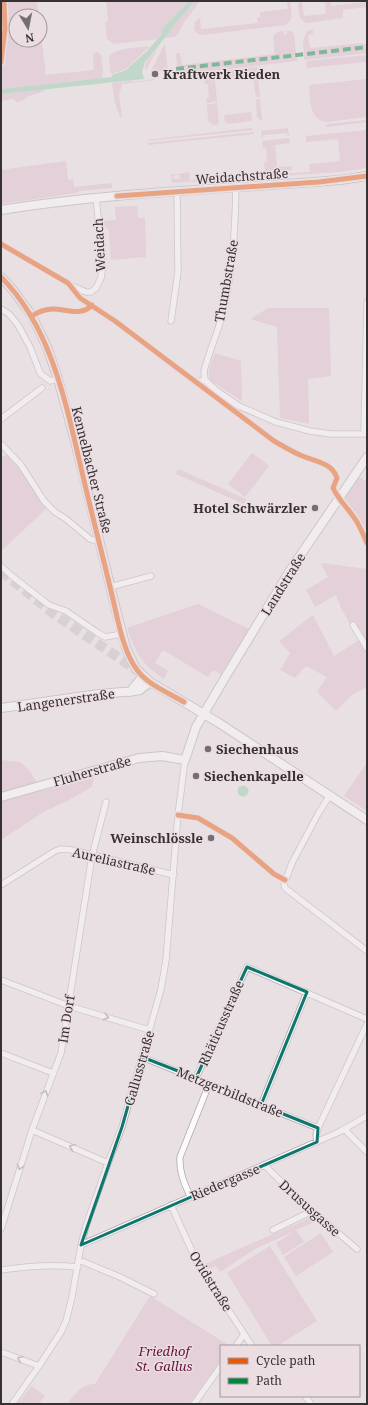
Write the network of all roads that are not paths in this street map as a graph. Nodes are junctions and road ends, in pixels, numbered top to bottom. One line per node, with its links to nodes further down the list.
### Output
1 (367, 176): 2 (street, Weidachstraße)
2 (236, 187): 3 (street, Weidachstraße); 13 (street, Thumbstraße)
3 (177, 190): 4 (street, Weidachstraße); 11 (street, Weidachstraße)
4 (96, 197): 5 (street, Weidachstraße); 8 (street, Weidach)
5 (1, 210)
6 (1, 244): 8 (street)
7 (1, 277): 12 (street, Kennelbacher Straße)
8 (72, 286): 13 (street)
9 (367, 302): 16 (street)
10 (1, 309): 12 (street)
11 (171, 321)
12 (58, 379): 19 (street, Kennelbacher Straße)
13 (205, 380): 16 (street)
14 (42, 388): 15 (street)
15 (1, 419)
16 (366, 433)
17 (1, 444): 19 (street)
18 (367, 457): 30 (street, Landstraße)
19 (99, 542): 22 (street, Kennelbacher Straße)
20 (1, 566): 24 (street)
21 (151, 576): 22 (street)
22 (110, 587): 24 (street, Kennelbacher Straße)
23 (353, 625): 25 (street)
24 (122, 634): 26 (street, Kennelbacher Straße)
25 (367, 648)
26 (143, 676): 27 (street, Kennelbacher Straße); 28 (street, Langenerstraße)
27 (150, 682): 28 (street, Langenerstraße); 30 (street, Kennelbacher Straße)
28 (130, 692): 29 (street, Langenerstraße)
29 (1, 708)
30 (204, 714): 31 (street, Gallusstraße); 32 (street, Kennelbacher Straße)
31 (185, 760): 33 (street, Fluherstraße); 37 (street, Gallusstraße)
32 (330, 795): 35 (street, Kennelbacher Straße); 39 (street)
33 (1, 797)
34 (106, 802): 36 (street, Im Dorf)
35 (367, 820)
36 (92, 856): 37 (street, Aureliastraße); 38 (street, Aureliastraße); 42 (street, Im Dorf)
37 (174, 875): 45 (street, Gallusstraße)
38 (1, 885)
39 (367, 950)
40 (1, 980): 42 (street)
41 (307, 992): 43 (street); 49 (street, Rhäticusstraße); 51 (street)
42 (69, 1006): 45 (street, one-way to 45); 48 (street, Im Dorf)
43 (367, 1019)
44 (367, 1024): 53 (street)
45 (149, 1030): 47 (street, Gallusstraße)
46 (1, 1053): 48 (street)
47 (142, 1058): 49 (street, Metzgerbildstraße); 58 (street, Gallusstraße)
48 (53, 1073): 55 (street, Im Dorf, one-way to 48)
49 (196, 1078): 50 (street, Metzgerbildstraße)
50 (209, 1084): 51 (street, Metzgerbildstraße); 60 (street)
51 (261, 1105): 53 (street, Metzgerbildstraße)
52 (367, 1116): 54 (street, Riedergasse)
53 (318, 1128): 56 (street)
54 (346, 1129): 56 (street, Riedergasse); 57 (street)
55 (32, 1130): 58 (street, one-way to 55); 63 (street, Im Dorf, one-way to 63)
56 (316, 1142): 59 (street, Riedergasse)
57 (367, 1152)
58 (108, 1162): 65 (street, Gallusstraße)
59 (264, 1165): 60 (street, Riedergasse); 62 (street, Drususgasse)
60 (190, 1196): 61 (street, Riedergasse)
61 (171, 1205): 65 (street, Riedergasse); 71 (street, Ovidstraße)
62 (312, 1211): 64 (street); 66 (street, Drususgasse)
63 (1, 1229)
64 (273, 1230)
65 (81, 1245): 67 (street, Gallusstraße)
66 (357, 1249)
67 (79, 1260): 68 (street, Gallusstraße); 70 (street)
68 (78, 1267): 69 (street); 75 (street, Gallusstraße)
69 (1, 1270)
70 (154, 1294)
71 (244, 1334): 72 (street); 73 (street, Ovidstraße)
72 (237, 1345)
73 (251, 1345)
74 (1, 1352): 75 (street, one-way to 74)
75 (39, 1366): 77 (street, Gallusstraße)
76 (220, 1367): 78 (street)
77 (12, 1404)
78 (194, 1404)

